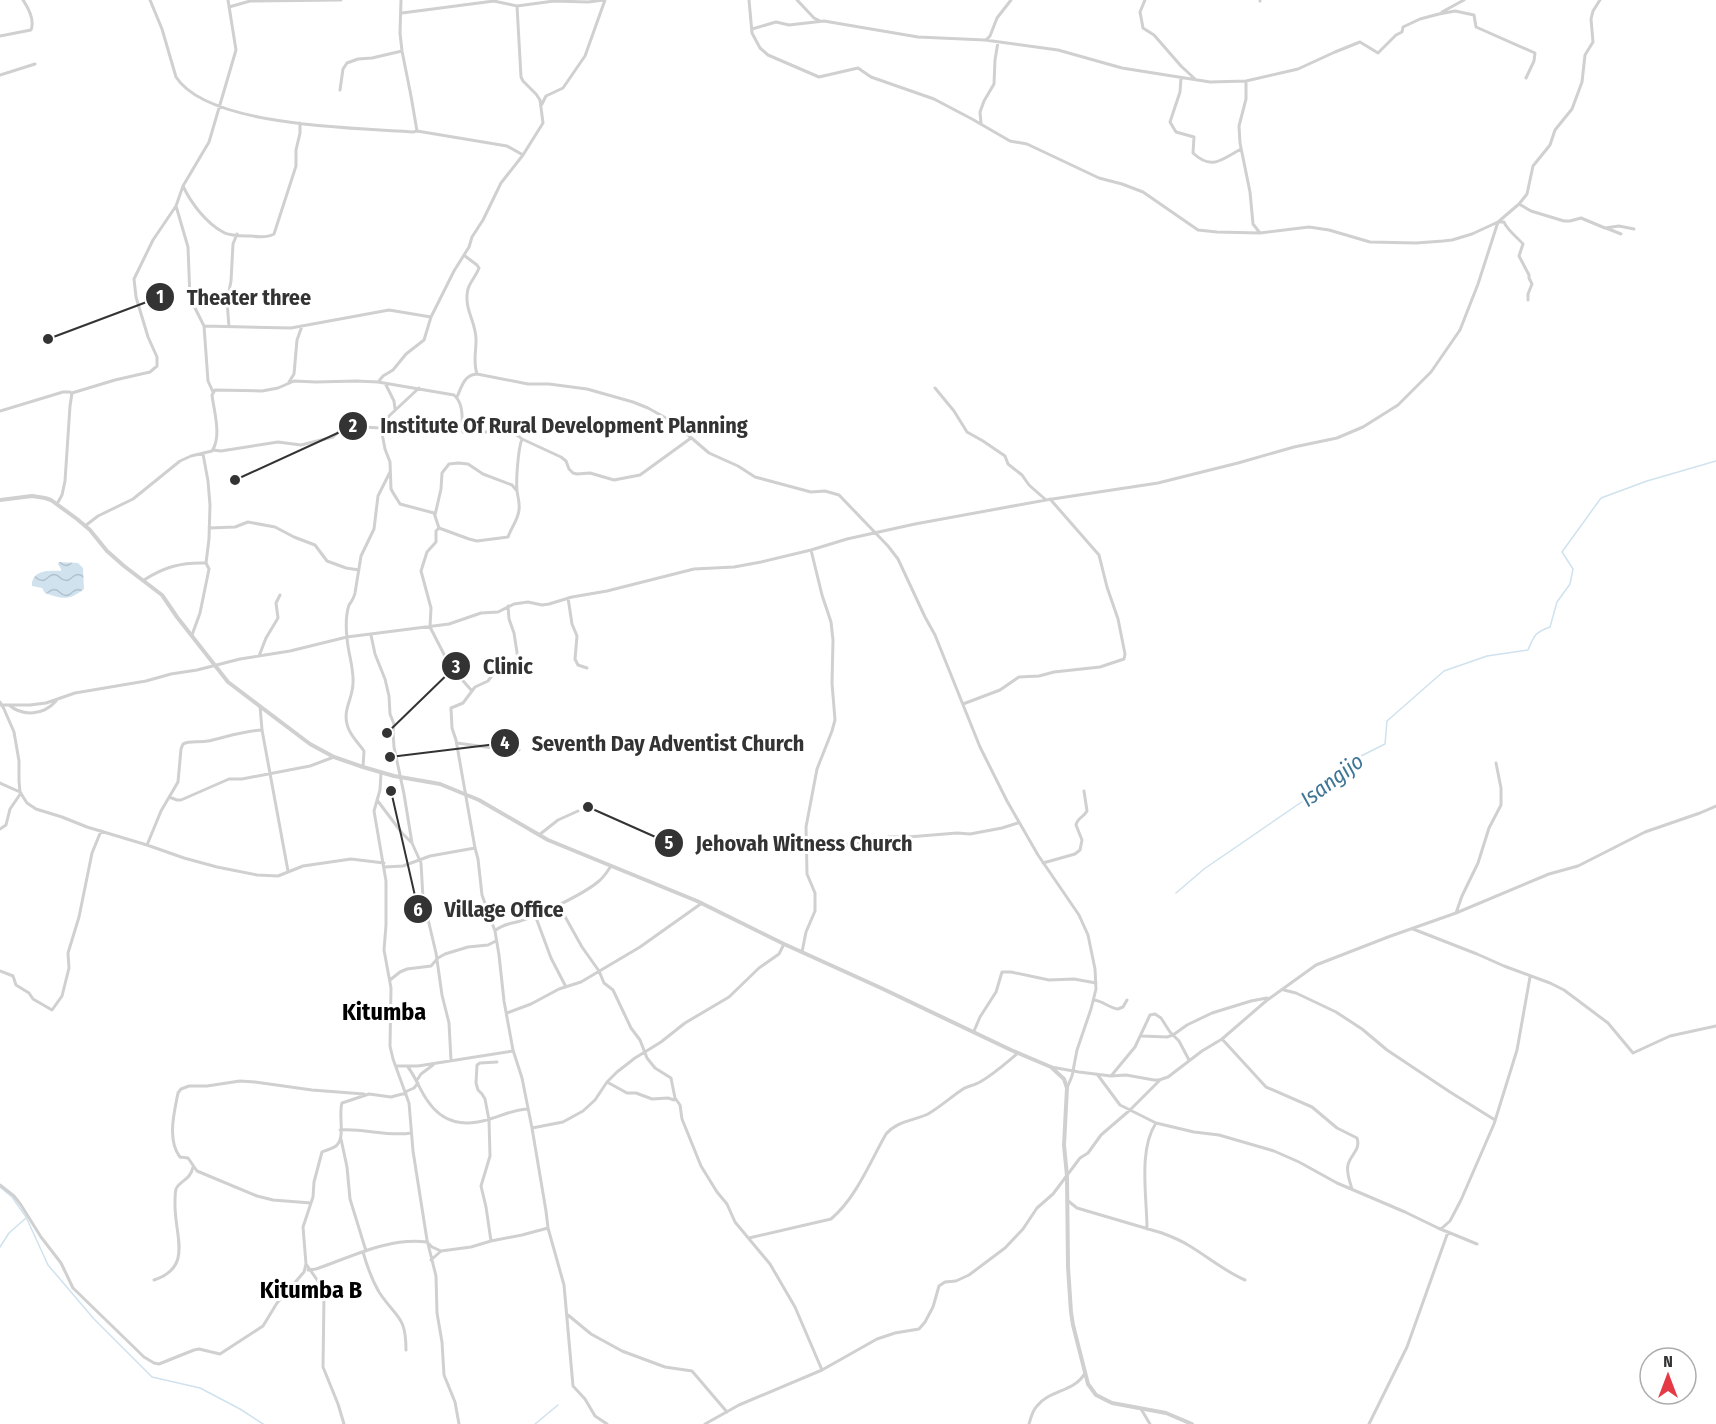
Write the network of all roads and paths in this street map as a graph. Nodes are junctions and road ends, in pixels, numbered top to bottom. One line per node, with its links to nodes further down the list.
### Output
1 (23, 0): 20 (street)
2 (150, 0): 32 (street)
3 (228, 0): 15 (street)
4 (341, 0): 15 (street)
5 (401, 0): 16 (street)
6 (605, 0): 14 (street); 31 (street)
7 (749, 0): 19 (street)
8 (797, 0): 18 (street)
9 (1011, 0): 21 (street)
10 (1145, 0): 28 (street)
11 (1464, 0): 17 (street)
12 (1600, 0): 39 (street)
13 (503, 1): 14 (street); 16 (street)
14 (517, 6): 31 (street)
15 (229, 7): 32 (street)
16 (401, 14): 23 (street)
17 (1439, 14): 27 (street); 29 (street)
18 (820, 21): 19 (street); 21 (street)
19 (752, 29): 34 (street)
20 (0, 36)
21 (985, 40): 22 (street)
22 (998, 42): 26 (street); 34 (street)
23 (402, 51): 30 (street); 35 (street)
24 (35, 64): 25 (street)
25 (0, 75)
26 (1181, 78): 28 (street); 36 (street)
27 (1526, 78)
28 (1197, 80): 29 (street)
29 (1246, 81): 36 (street)
30 (340, 90)
31 (542, 106): 37 (street)
32 (219, 108): 33 (street); 38 (street)
33 (300, 123): 35 (street); 45 (street)
34 (981, 124): 44 (street)
35 (417, 131): 37 (street)
36 (1241, 149): 44 (street)
37 (523, 155): 47 (street)
38 (183, 186): 40 (street); 45 (street)
39 (1519, 204): 41 (street); 42 (street)
40 (176, 206): 50 (street); 60 (street)
41 (1498, 222): 44 (street); 48 (street); 72 (street)
42 (1605, 228): 43 (street); 46 (street)
43 (1634, 229)
44 (1260, 233)
45 (237, 234): 52 (street)
46 (1621, 234)
47 (464, 256): 49 (street); 53 (street)
48 (1528, 300)
49 (432, 317): 51 (street); 55 (street)
50 (204, 326): 52 (street); 59 (street)
51 (302, 326): 52 (street); 54 (street)
52 (229, 327)
53 (477, 374): 61 (street); 65 (street)
54 (289, 382): 55 (street); 59 (street)
55 (378, 382): 56 (street)
56 (385, 383): 57 (street); 62 (street)
57 (419, 388): 61 (street); 62 (street)
58 (935, 388): 72 (street)
59 (213, 392): 67 (street)
60 (72, 394): 63 (street); 73 (street)
61 (457, 397): 66 (street)
62 (395, 409): 64 (street)
63 (0, 411)
64 (381, 428): 67 (street); 69 (street)
65 (691, 438): 66 (street); 78 (street)
66 (522, 439): 70 (street)
67 (213, 450): 68 (street)
68 (202, 454): 75 (street); 76 (street)
69 (390, 472): 74 (street); 81 (street)
70 (517, 490): 74 (street); 77 (street)
71 (0, 500): 73 (street)
72 (1048, 500): 78 (street); 97 (street)
73 (57, 504): 75 (street)
74 (435, 515): 77 (street)
75 (85, 526): 82 (street)
76 (210, 528): 80 (street); 81 (street)
77 (439, 528): 86 (street)
78 (875, 532): 79 (street); 97 (street)
79 (811, 550): 84 (street); 122 (street)
80 (206, 562): 82 (street); 87 (street)
81 (359, 570): 89 (street)
82 (144, 580): 87 (street)
83 (280, 595): 90 (street)
84 (568, 598): 85 (street); 92 (street)
85 (508, 606): 86 (street); 93 (street)
86 (430, 627): 88 (street); 93 (street)
87 (192, 635): 91 (street)
88 (371, 635): 89 (street); 107 (street)
89 (347, 637): 90 (street); 104 (street)
90 (259, 656): 91 (street)
91 (215, 665): 94 (street); 98 (street)
92 (587, 668)
93 (472, 691): 100 (street)
94 (57, 699): 96 (street); 96 (street)
95 (1, 704): 96 (street); 110 (street)
96 (8, 704)
97 (963, 704): 116 (street)
98 (260, 706): 99 (street); 102 (street)
99 (262, 730): 106 (street); 112 (street)
100 (457, 743): 101 (street); 111 (street)
101 (519, 750)
102 (334, 757): 104 (street); 106 (street)
103 (1496, 763): 131 (street)
104 (363, 767): 105 (street)
105 (381, 772): 107 (street); 113 (street)
106 (269, 774): 112 (street); 128 (street)
107 (400, 777): 111 (street); 120 (street)
108 (0, 783): 110 (street)
109 (1083, 790): 125 (street)
110 (21, 793): 117 (street); 118 (street)
111 (465, 795): 119 (street); 123 (street)
112 (169, 797): 121 (street)
113 (377, 800): 120 (street); 126 (street)
114 (1716, 806): 131 (street)
115 (578, 811): 119 (street)
116 (1019, 822): 122 (street); 125 (street)
117 (0, 829)
118 (101, 831): 121 (street); 139 (street)
119 (539, 836): 127 (street)
120 (412, 843): 124 (street)
121 (147, 845): 128 (street)
122 (807, 846): 137 (street)
123 (474, 847): 124 (street); 134 (street)
124 (419, 859): 126 (street); 138 (street)
125 (1043, 863): 143 (street)
126 (384, 865): 128 (street); 142 (street)
127 (610, 866): 129 (street); 130 (street)
128 (288, 871)
129 (702, 903): 136 (street); 140 (street)
130 (558, 904): 132 (street); 140 (street)
131 (1456, 913): 133 (street)
132 (535, 915): 134 (street); 144 (street)
133 (1411, 928): 141 (street); 145 (street)
134 (495, 931): 135 (street)
135 (496, 941): 138 (street); 149 (street)
136 (784, 945): 137 (street); 156 (street)
137 (802, 952): 151 (street)
138 (436, 961): 142 (street); 158 (street)
139 (0, 971)
140 (599, 971): 144 (street); 156 (street)
141 (1530, 977): 150 (street); 180 (street)
142 (390, 980): 162 (street)
143 (1096, 984): 147 (street); 151 (street)
144 (566, 987): 149 (street)
145 (1282, 990): 146 (street); 180 (street)
146 (1269, 998): 152 (street); 154 (street)
147 (1094, 1000): 148 (street); 165 (street)
148 (1127, 1000)
149 (507, 1013): 155 (street)
150 (1716, 1026)
151 (974, 1031): 157 (street)
152 (1173, 1035): 153 (street); 153 (street); 159 (street)
153 (1142, 1036): 167 (street)
154 (1222, 1039): 159 (street); 189 (street)
155 (513, 1050): 158 (street); 177 (street)
156 (644, 1052): 171 (street); 176 (street)
157 (1018, 1053): 164 (street); 196 (street)
158 (451, 1060): 161 (street)
159 (1189, 1060): 169 (street)
160 (497, 1062): 179 (street)
161 (437, 1063): 163 (street); 170 (street)
162 (396, 1066): 163 (street); 174 (street)
163 (408, 1067): 170 (street)
164 (1051, 1067): 165 (street); 172 (street)
165 (1073, 1071): 166 (street); 172 (street)
166 (1097, 1074): 167 (street); 178 (street)
167 (1111, 1076): 168 (street)
168 (1146, 1079): 169 (street); 173 (street)
169 (1159, 1080): 173 (street)
170 (418, 1081): 174 (street); 179 (street)
171 (607, 1082): 176 (street); 182 (street)
172 (1067, 1088): 187 (street)
173 (1149, 1091): 178 (street)
174 (406, 1092): 175 (street); 184 (street)
175 (369, 1094): 183 (street); 186 (street)
176 (676, 1101): 196 (street)
177 (527, 1109): 179 (street); 182 (street)
178 (1130, 1110): 181 (street); 187 (street)
179 (489, 1120): 197 (street)
180 (1495, 1120): 194 (street)
181 (1156, 1123): 189 (street); 193 (street)
182 (532, 1128): 192 (street)
183 (340, 1130): 184 (street); 185 (street)
184 (411, 1133): 198 (street)
185 (341, 1137): 191 (street); 201 (street)
186 (194, 1167): 191 (street); 206 (street)
187 (1066, 1176): 190 (street); 210 (street)
188 (0, 1185): 205 (street)
189 (1352, 1189): 194 (street)
190 (1066, 1199): 193 (street); 211 (street)
191 (311, 1203): 203 (street)
192 (548, 1228): 197 (street); 208 (street)
193 (1148, 1229): 207 (street)
194 (1441, 1229): 195 (street)
195 (1448, 1232): 199 (street); 221 (street)
196 (748, 1238): 210 (street)
197 (491, 1240): 200 (street)
198 (427, 1242): 200 (street); 201 (street); 202 (street)
199 (1478, 1244)
200 (441, 1251): 202 (street)
201 (364, 1252): 204 (street); 209 (street)
202 (431, 1260): 215 (street)
203 (306, 1264): 204 (street); 205 (street)
204 (310, 1270): 205 (street); 214 (street)
205 (304, 1272)
206 (154, 1280)
207 (1245, 1280)
208 (568, 1315): 213 (street); 216 (street)
209 (406, 1350)
210 (822, 1370): 213 (street)
211 (1085, 1373): 212 (street); 218 (street)
212 (1141, 1409): 219 (street); 220 (street)
213 (727, 1412): 217 (street)
214 (344, 1424)
215 (459, 1424)
216 (607, 1424)
217 (705, 1424)
218 (1029, 1424)
219 (1150, 1424)
220 (1192, 1424)
221 (1369, 1424)

